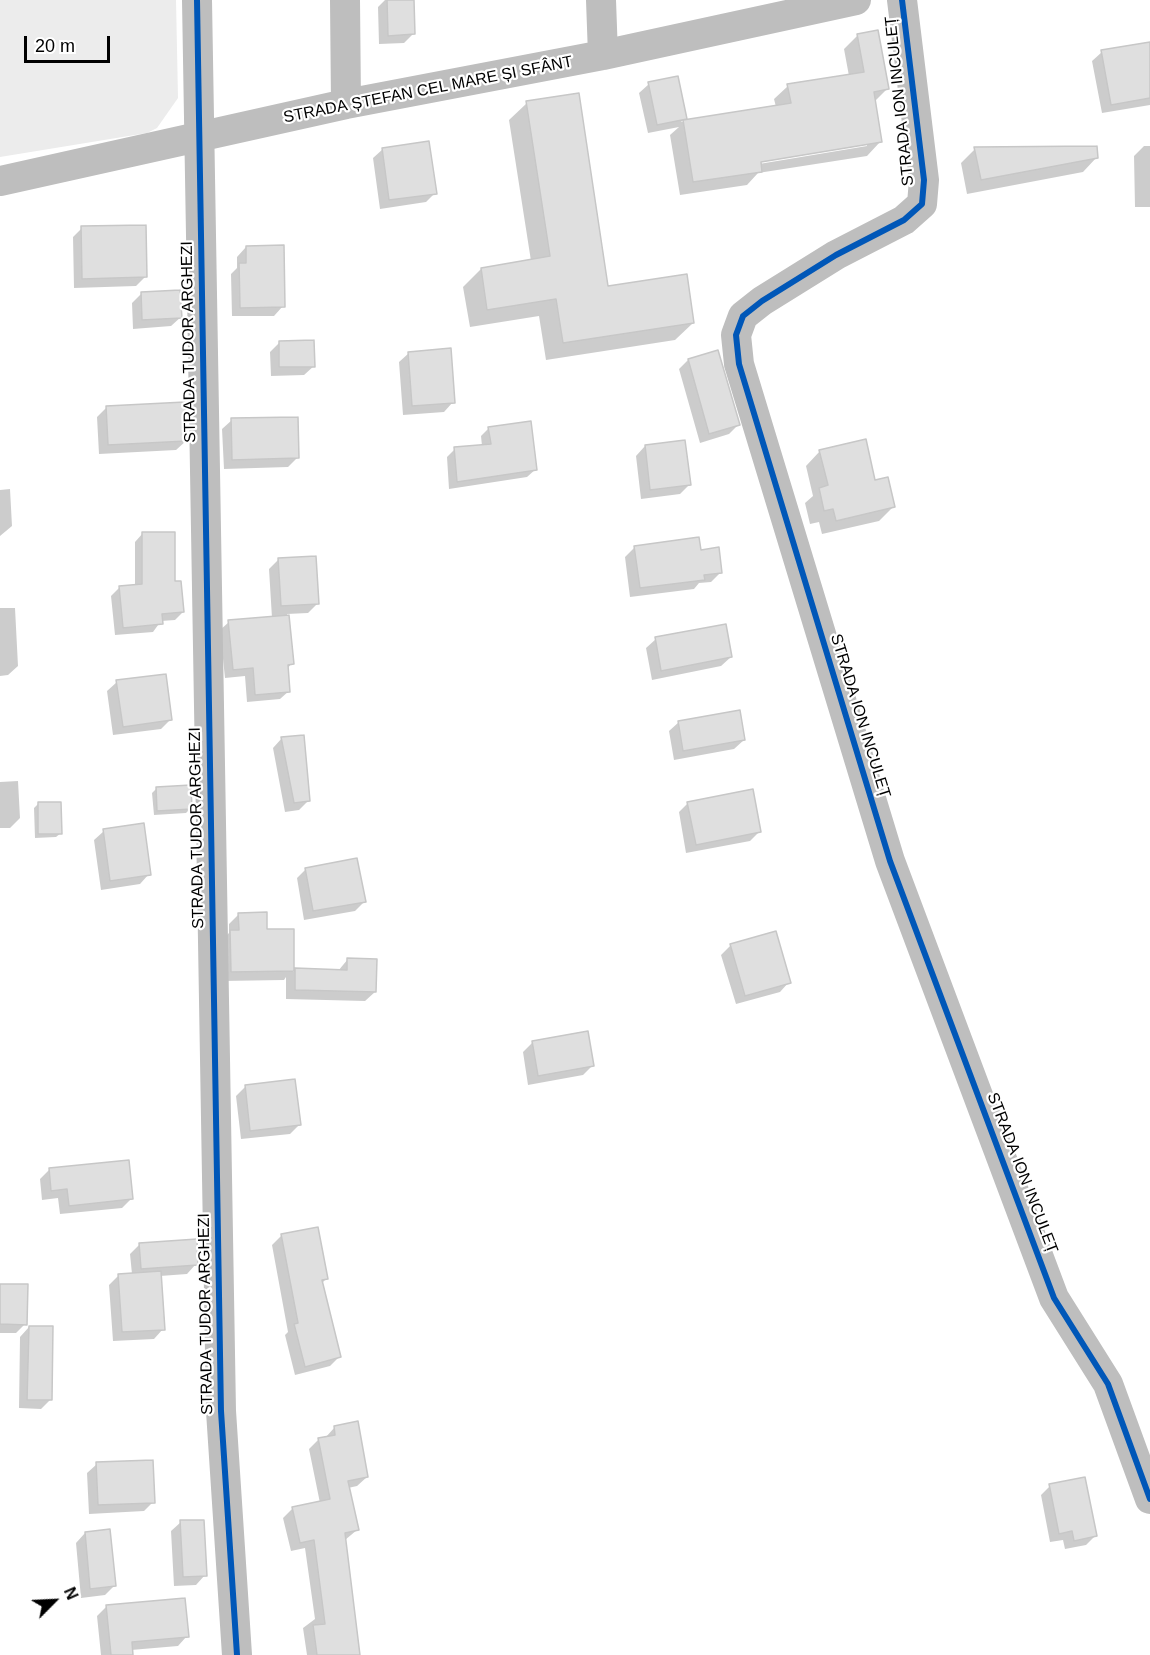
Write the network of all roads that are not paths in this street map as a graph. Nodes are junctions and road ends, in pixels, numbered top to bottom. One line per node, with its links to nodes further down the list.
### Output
1 (196, 0): 8 (street, STRADA TUDOR ARGHEZI)
2 (345, 0): 7 (street)
3 (601, 0): 6 (street)
4 (856, 0): 6 (street, STRADA ȘTEFAN CEL MARE ȘI SFÂNT)
5 (902, 0): 10 (street, STRADA ION INCULEȚ)
6 (603, 55): 7 (street, STRADA ȘTEFAN CEL MARE ȘI SFÂNT)
7 (346, 104): 8 (street, STRADA ȘTEFAN CEL MARE ȘI SFÂNT)
8 (199, 136): 9 (street, STRADA ȘTEFAN CEL MARE ȘI SFÂNT); 11 (street, STRADA TUDOR ARGHEZI)
9 (0, 181)
10 (1150, 1499)
11 (237, 1655)

